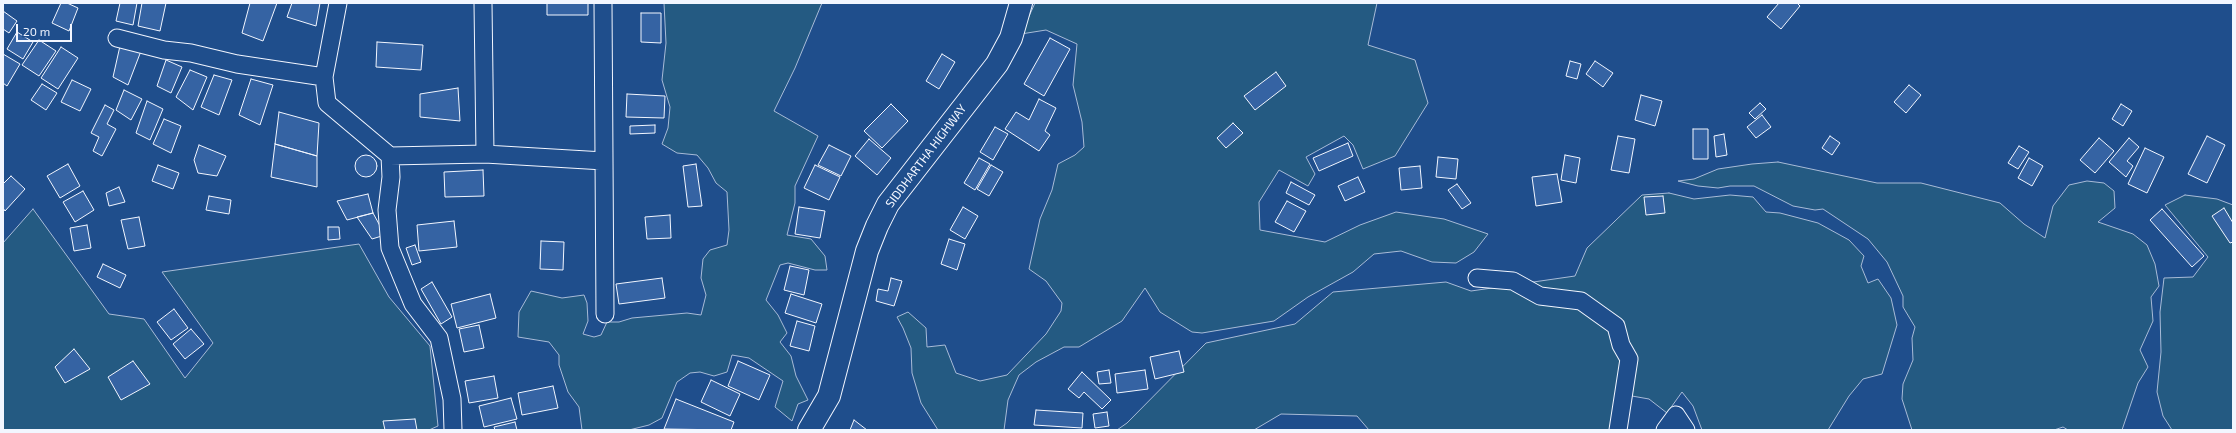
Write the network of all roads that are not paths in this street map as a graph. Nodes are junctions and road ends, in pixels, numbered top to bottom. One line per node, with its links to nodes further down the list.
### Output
1 (338, 3): 6 (street)
2 (483, 3): 7 (street)
3 (603, 3): 9 (street)
4 (1021, 3): 13 (highway, SIDDHARTHA HIGHWAY)
5 (117, 38): 6 (street)
6 (324, 77): 8 (street)
7 (485, 154): 8 (street); 9 (street)
8 (390, 156): 12 (street)
9 (604, 161): 11 (street)
10 (1478, 278): 14 (street)
11 (605, 314)
12 (453, 430)
13 (809, 430)
14 (1618, 430)
15 (1665, 430): 16 (street)
16 (1686, 430)

